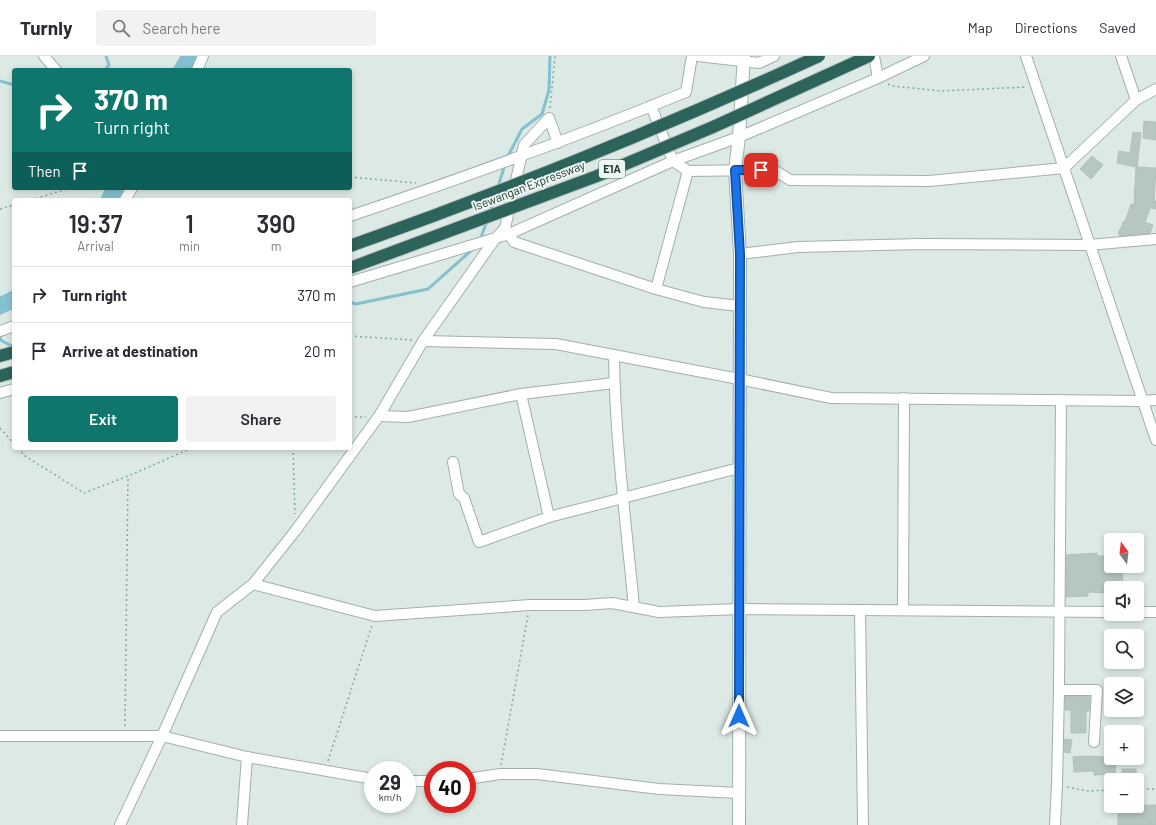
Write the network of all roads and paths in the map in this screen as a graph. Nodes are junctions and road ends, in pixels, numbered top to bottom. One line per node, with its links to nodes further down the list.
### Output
1 (44, 56): 14 (street)
2 (203, 56): 15 (street)
3 (555, 56): 21 (path)
4 (692, 56): 20 (street)
5 (698, 56): 13 (street)
6 (774, 56): 13 (street)
7 (819, 56): 39 (highway, Isewangan Expressway / E1A, bridge)
8 (869, 56): 42 (highway, Isewangan Expressway / E1A, bridge)
9 (874, 56): 16 (street)
10 (924, 56): 16 (street)
11 (1026, 56): 17 (street)
12 (1121, 56): 19 (street)
13 (744, 59): 22 (street)
14 (54, 68)
15 (198, 68)
16 (878, 78): 17 (path); 22 (street)
17 (1036, 87): 26 (street)
18 (1156, 90): 19 (street)
19 (1136, 100): 26 (street)
20 (651, 106): 23 (street); 25 (street)
21 (549, 118): 23 (street); 24 (street)
22 (738, 138): 25 (street); 27 (street)
23 (558, 143): 24 (street)
24 (520, 156): 35 (street); 37 (street)
25 (673, 161): 28 (street); 36 (street)
26 (1064, 168): 27 (street); 40 (street)
27 (735, 170): 28 (street); 41 (street)
28 (688, 171): 44 (street)
29 (352, 177): 30 (path)
30 (418, 183)
31 (64, 190): 32 (path)
32 (38, 198)
33 (12, 206): 34 (path)
34 (0, 209)
35 (352, 215)
36 (510, 234): 37 (street); 44 (street)
37 (494, 239): 43 (street); 49 (street)
38 (1156, 239): 40 (street)
39 (352, 245)
40 (1090, 245): 41 (street); 63 (street)
41 (740, 254): 45 (street)
42 (352, 267)
43 (352, 281)
44 (656, 289): 45 (street)
45 (740, 306): 55 (street)
46 (12, 327): 47 (street)
47 (0, 331)
48 (352, 336): 49 (path)
49 (423, 341): 51 (street); 64 (street)
50 (12, 353): 52 (highway)
51 (614, 355): 55 (street); 56 (street)
52 (0, 356)
53 (12, 373): 54 (highway)
54 (0, 376)
55 (739, 379): 60 (street); 73 (street)
56 (614, 383): 59 (street); 75 (street)
57 (12, 390): 58 (street)
58 (0, 393)
59 (521, 394): 64 (street); 76 (street)
60 (904, 398): 61 (street); 83 (street)
61 (1062, 400): 63 (street); 84 (street)
62 (1156, 400): 63 (street)
63 (1142, 401): 67 (street)
64 (379, 416): 65 (path); 77 (street)
65 (352, 417)
66 (0, 428): 68 (path)
67 (1156, 440)
68 (12, 442)
69 (20, 450): 74 (path)
70 (187, 450): 74 (path)
71 (293, 450): 77 (path)
72 (453, 462): 76 (street)
73 (739, 468): 75 (street); 81 (street)
74 (128, 476): 91 (path)
75 (623, 497): 76 (street); 80 (street)
76 (549, 517)
77 (296, 530): 78 (street)
78 (253, 584): 88 (street); 92 (street)
79 (530, 605): 80 (street); 88 (street); 96 (path)
80 (634, 607): 81 (street)
81 (740, 609): 82 (street); 103 (street)
82 (860, 610): 83 (street); 107 (street)
83 (903, 610): 84 (street)
84 (1059, 612): 85 (street); 89 (street)
85 (1104, 612)
86 (1144, 612): 87 (street)
87 (1156, 612)
88 (375, 616): 95 (path)
89 (1059, 690): 93 (street); 99 (street)
90 (0, 736): 91 (street)
91 (125, 736): 92 (street)
92 (162, 736): 94 (street); 104 (street)
93 (1094, 742)
94 (247, 757): 95 (street); 105 (street)
95 (325, 770): 97 (street)
96 (500, 774): 98 (street); 103 (street)
97 (364, 777)
98 (476, 778)
99 (1057, 785): 102 (path); 108 (street)
100 (1144, 789): 101 (path)
101 (1156, 789)
102 (1104, 790)
103 (739, 793): 106 (street)
104 (120, 825)
105 (242, 825)
106 (739, 825)
107 (863, 825)
108 (1054, 825)

